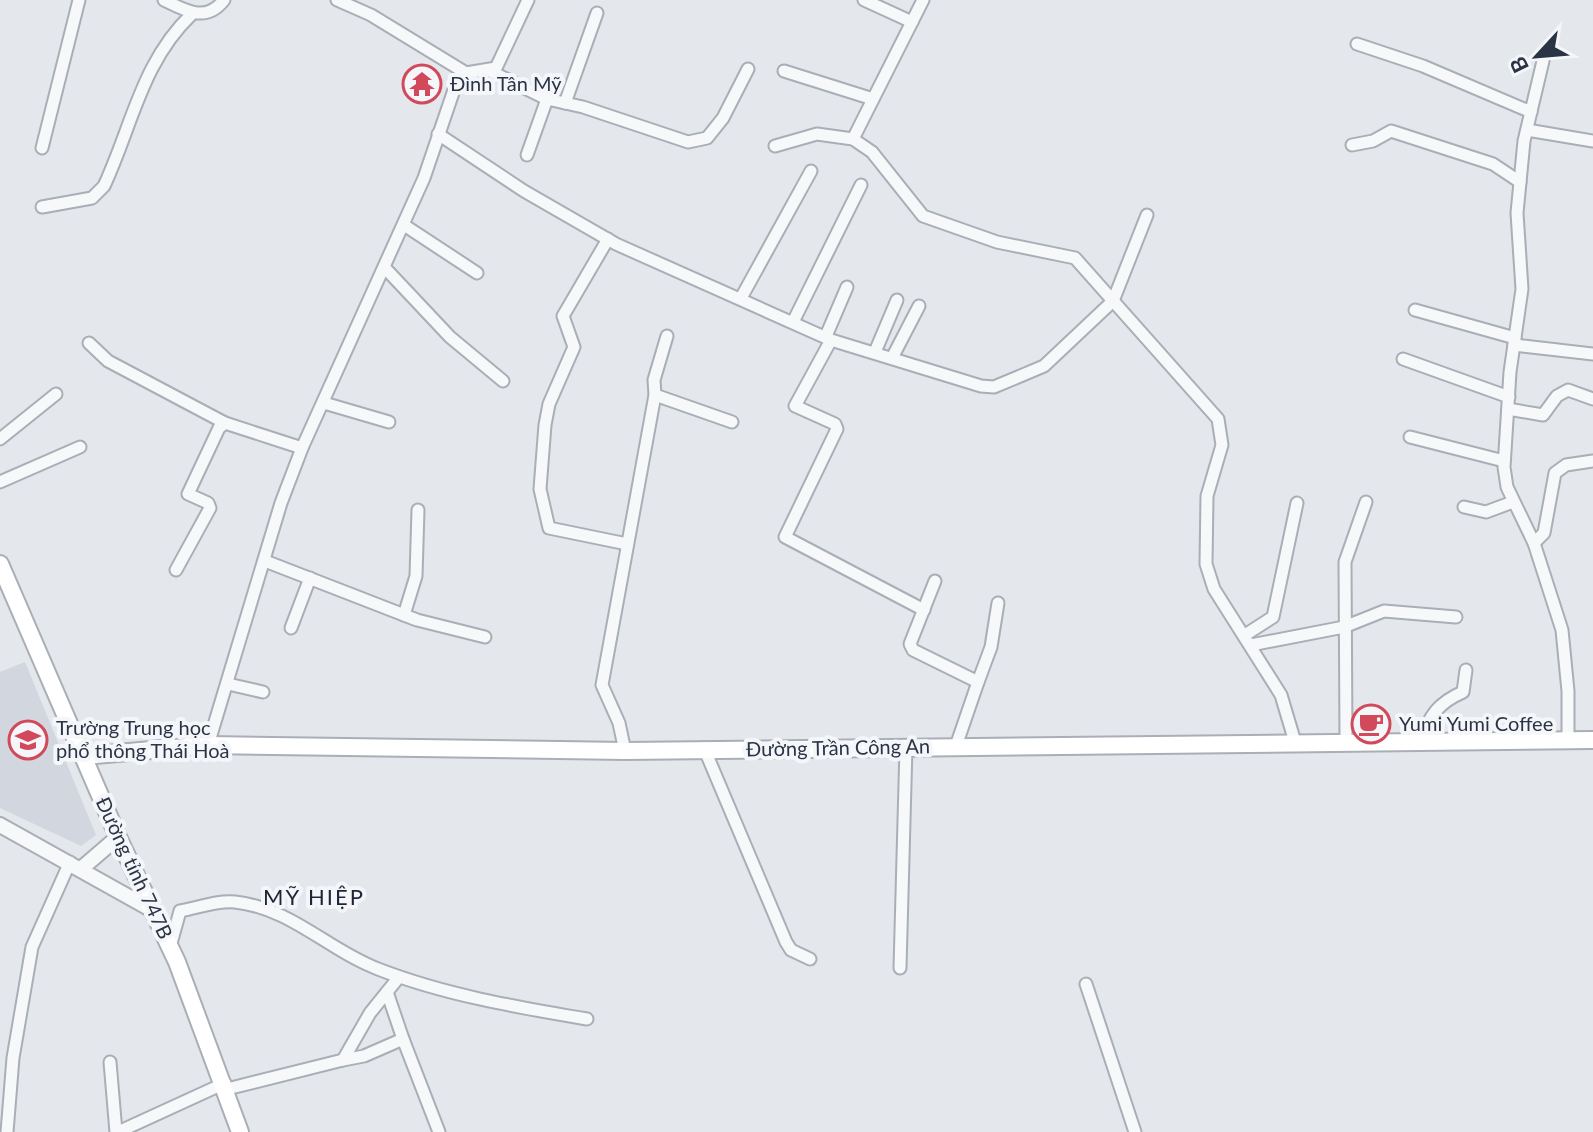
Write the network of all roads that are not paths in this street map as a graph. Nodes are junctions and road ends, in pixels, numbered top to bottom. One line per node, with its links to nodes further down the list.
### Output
1 (79, 0): 27 (street)
2 (164, 0): 9 (street)
3 (224, 0): 9 (street)
4 (337, 0): 16 (street)
5 (528, 0): 14 (street)
6 (864, 0): 10 (street)
7 (923, 0): 10 (street)
8 (597, 13): 19 (street)
9 (192, 14): 32 (street)
10 (912, 22): 18 (street)
11 (1357, 44): 20 (street)
12 (1543, 61): 20 (street)
13 (748, 69): 19 (street)
14 (488, 70): 16 (street); 17 (street)
15 (784, 71): 18 (street)
16 (466, 73): 22 (street)
17 (547, 99): 19 (street); 28 (street)
18 (873, 99): 23 (street)
19 (565, 103)
20 (1531, 112): 21 (street)
21 (1527, 130): 24 (street); 30 (street)
22 (438, 134): 34 (street); 35 (street)
23 (853, 139): 26 (street); 41 (street)
24 (1593, 141)
25 (1352, 145): 30 (street)
26 (775, 146)
27 (42, 148)
28 (527, 155)
29 (811, 171): 39 (street)
30 (1520, 182): 47 (street)
31 (861, 185): 44 (street)
32 (42, 207)
33 (1147, 215): 41 (street)
34 (404, 225): 36 (street); 37 (street)
35 (608, 239): 39 (street); 75 (street)
36 (385, 268): 53 (street); 57 (street)
37 (477, 273)
38 (847, 287): 46 (street)
39 (741, 298): 44 (street)
40 (897, 300): 49 (street)
41 (1113, 301): 51 (street); 88 (street)
42 (919, 306): 51 (street)
43 (1415, 310): 47 (street)
44 (793, 322): 46 (street)
45 (667, 336): 55 (street)
46 (828, 338): 49 (street); 82 (street)
47 (1515, 341): 50 (street); 58 (street)
48 (89, 343): 61 (street)
49 (875, 352): 51 (street)
50 (1593, 354)
51 (892, 358)
52 (1403, 359): 58 (street)
53 (503, 381)
54 (56, 394): 63 (street)
55 (655, 395): 60 (street); 75 (street)
56 (1593, 399): 58 (street)
57 (324, 403): 59 (street); 65 (street)
58 (1508, 403): 66 (street)
59 (389, 422)
60 (732, 422)
61 (225, 423): 65 (street); 78 (street)
62 (1410, 437): 66 (street)
63 (0, 439)
64 (80, 447): 68 (street)
65 (302, 448): 76 (street)
66 (1504, 461): 70 (street)
67 (1593, 461): 74 (street)
68 (0, 482)
69 (1366, 502): 85 (street)
70 (1513, 502): 72 (street); 74 (street)
71 (1297, 503): 88 (street)
72 (1464, 507)
73 (418, 510): 83 (street)
74 (1534, 543): 93 (street)
75 (627, 544): 102 (street)
76 (265, 561): 79 (street); 91 (street)
77 (0, 564): 103 (main road, Đường tỉnh 747B)
78 (176, 570)
79 (310, 578): 83 (street); 86 (street)
80 (935, 581): 82 (street)
81 (998, 603): 90 (street)
82 (924, 610): 90 (street)
83 (404, 615): 87 (street)
84 (1456, 617): 85 (street)
85 (1344, 627): 88 (street); 95 (street)
86 (291, 628)
87 (485, 637)
88 (1248, 640): 97 (street)
89 (1466, 670): 96 (street)
90 (978, 682): 99 (street)
91 (228, 684): 92 (street); 98 (street)
92 (263, 692)
93 (1568, 740): 94 (main road, Đường Trần Công An); 96 (main road, Đường Trần Công An)
94 (1593, 740)
95 (1346, 741): 96 (main road, Đường Trần Công An); 97 (main road, Đường Trần Công An)
96 (1423, 741)
97 (1295, 742): 99 (main road, Đường Trần Công An)
98 (208, 745): 102 (main road, Đường Trần Công An); 103 (main road, Đường Trần Công An)
99 (956, 746): 100 (main road, Đường Trần Công An)
100 (906, 747): 101 (main road, Đường Trần Công An); 110 (street)
101 (704, 748): 102 (main road, Đường Trần Công An); 109 (street)
102 (625, 751)
103 (84, 756): 105 (main road, Đường tỉnh 747B)
104 (0, 825): 106 (street)
105 (118, 837): 106 (street); 107 (main road, Đường tỉnh 747B)
106 (76, 865): 107 (street); 119 (street)
107 (154, 911): 108 (main road, Đường tỉnh 747B)
108 (170, 947): 111 (street); 118 (main road, Đường tỉnh 747B)
109 (810, 959)
110 (900, 968)
111 (399, 977): 113 (street); 114 (street)
112 (1086, 984): 124 (street)
113 (387, 992): 115 (street); 116 (street)
114 (587, 1019)
115 (403, 1039): 116 (street); 123 (street)
116 (343, 1060): 118 (street)
117 (110, 1062): 121 (street)
118 (226, 1086): 121 (street); 122 (main road, Đường tỉnh 747B)
119 (5, 1102): 120 (street)
120 (7, 1132)
121 (117, 1132)
122 (240, 1132)
123 (439, 1132)
124 (1135, 1132)

